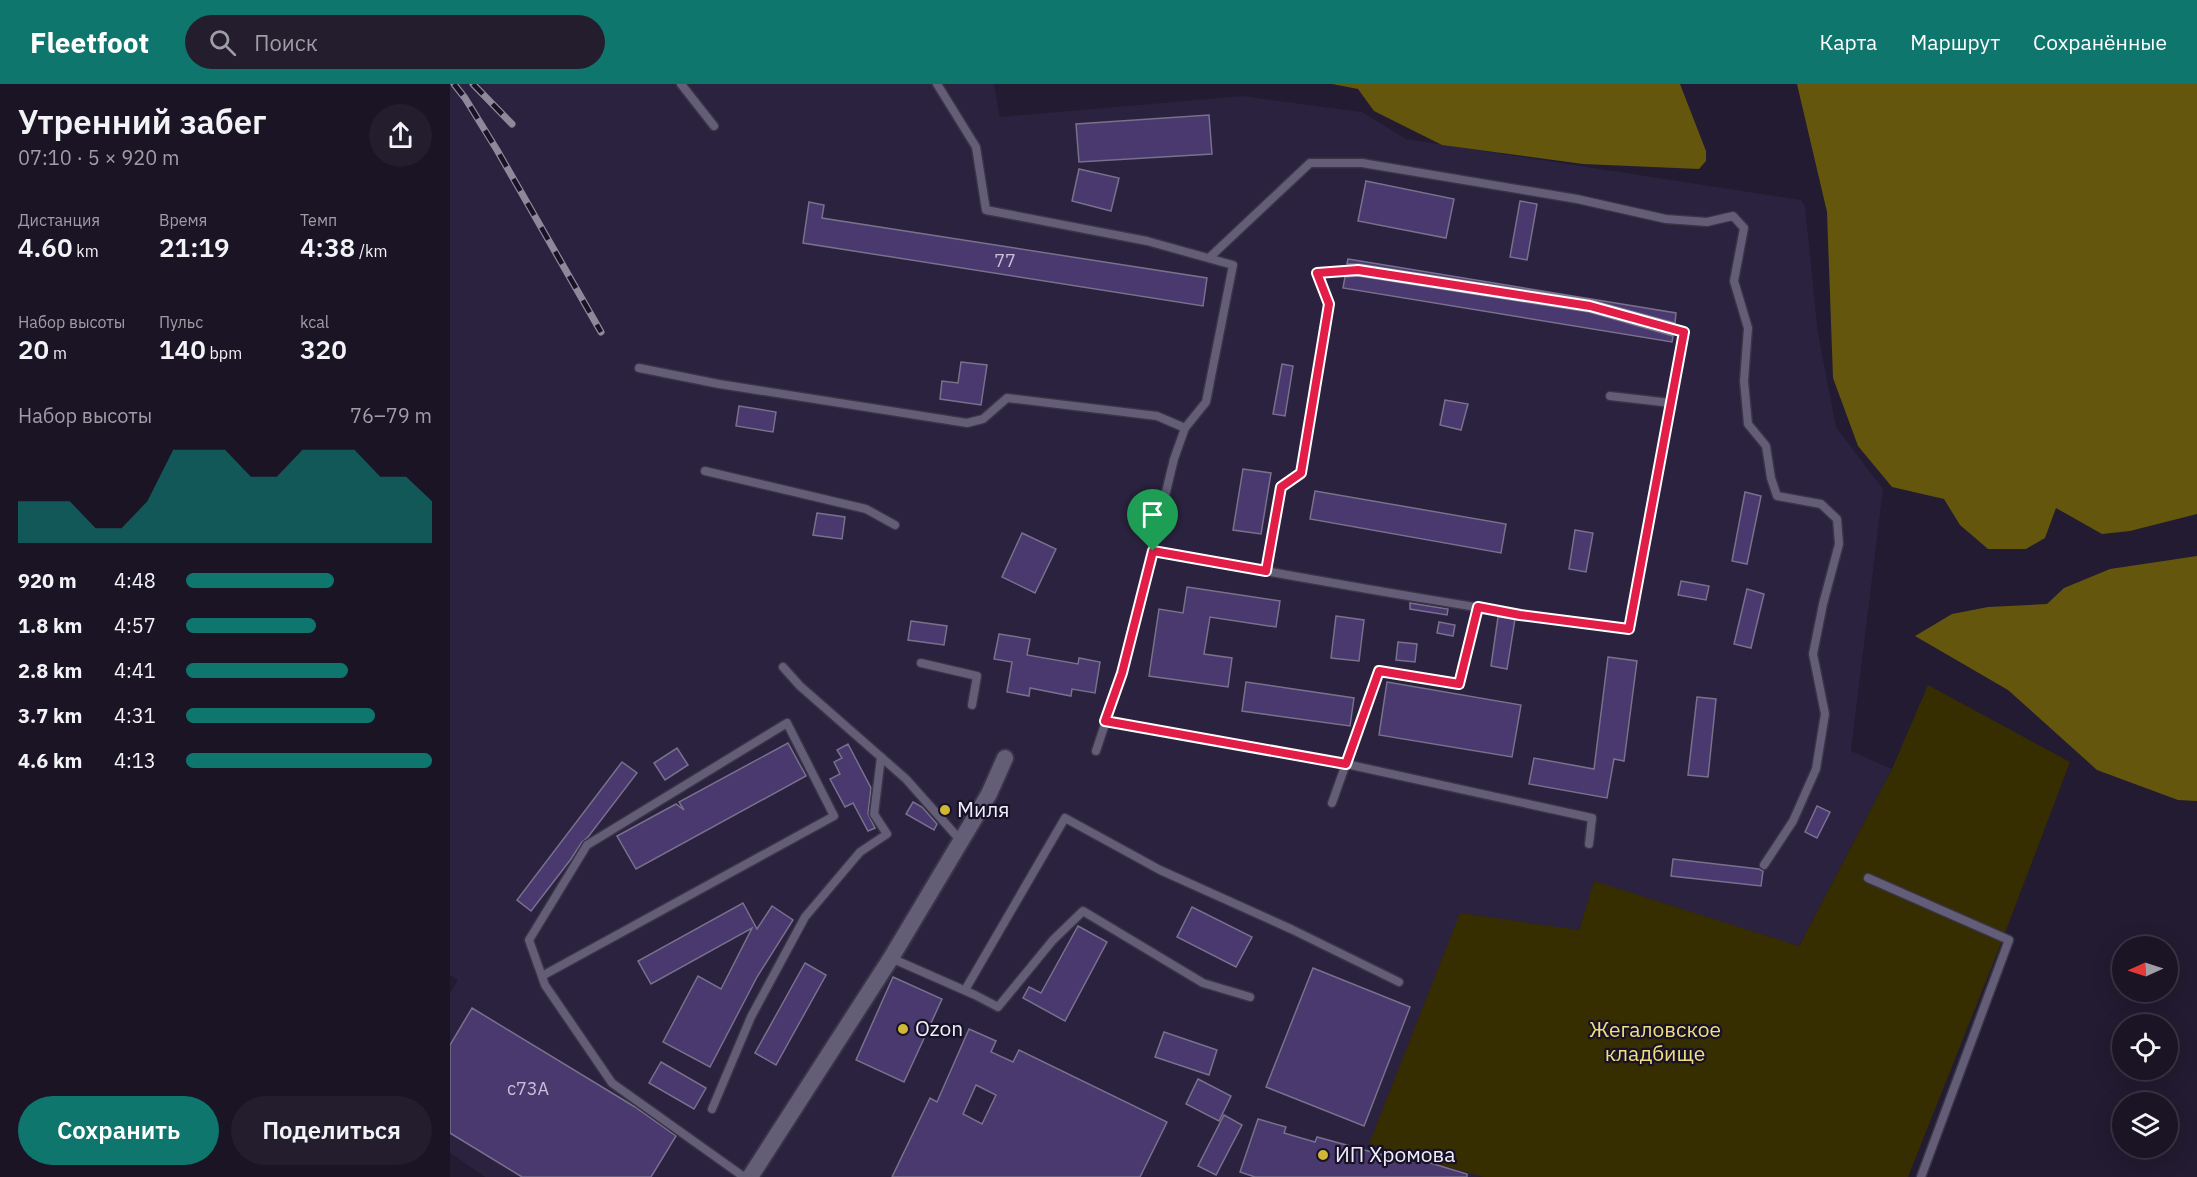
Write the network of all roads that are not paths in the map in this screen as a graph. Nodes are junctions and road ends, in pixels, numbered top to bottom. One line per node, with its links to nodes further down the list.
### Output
1 (681, 84): 3 (lane)
2 (937, 84): 4 (lane)
3 (714, 126)
4 (1209, 258): 8 (lane); 25 (lane)
5 (639, 368): 8 (lane)
6 (1610, 396): 7 (lane)
7 (1671, 403): 12 (lane); 13 (lane)
8 (1185, 428): 11 (lane)
9 (705, 471): 10 (lane)
10 (895, 525)
11 (1153, 551): 12 (lane); 17 (lane)
12 (1266, 571): 13 (lane)
13 (1478, 607): 21 (lane)
14 (921, 663): 16 (lane)
15 (783, 667): 19 (lane)
16 (972, 705)
17 (1105, 721): 18 (lane); 21 (lane)
18 (1096, 751)
19 (881, 758): 23 (lane); 32 (lane)
20 (1005, 758): 23 (street)
21 (1346, 764): 22 (lane); 24 (lane)
22 (1332, 803)
23 (961, 841): 27 (street)
24 (1589, 844)
25 (1764, 865)
26 (1868, 878): 35 (lane)
27 (891, 958): 30 (lane); 34 (street)
28 (542, 976): 28 (lane); 33 (lane)
29 (1400, 982): 30 (lane)
30 (965, 990): 31 (lane)
31 (1250, 997)
32 (712, 1109)
33 (744, 1177)
34 (750, 1177)
35 (1921, 1177)

